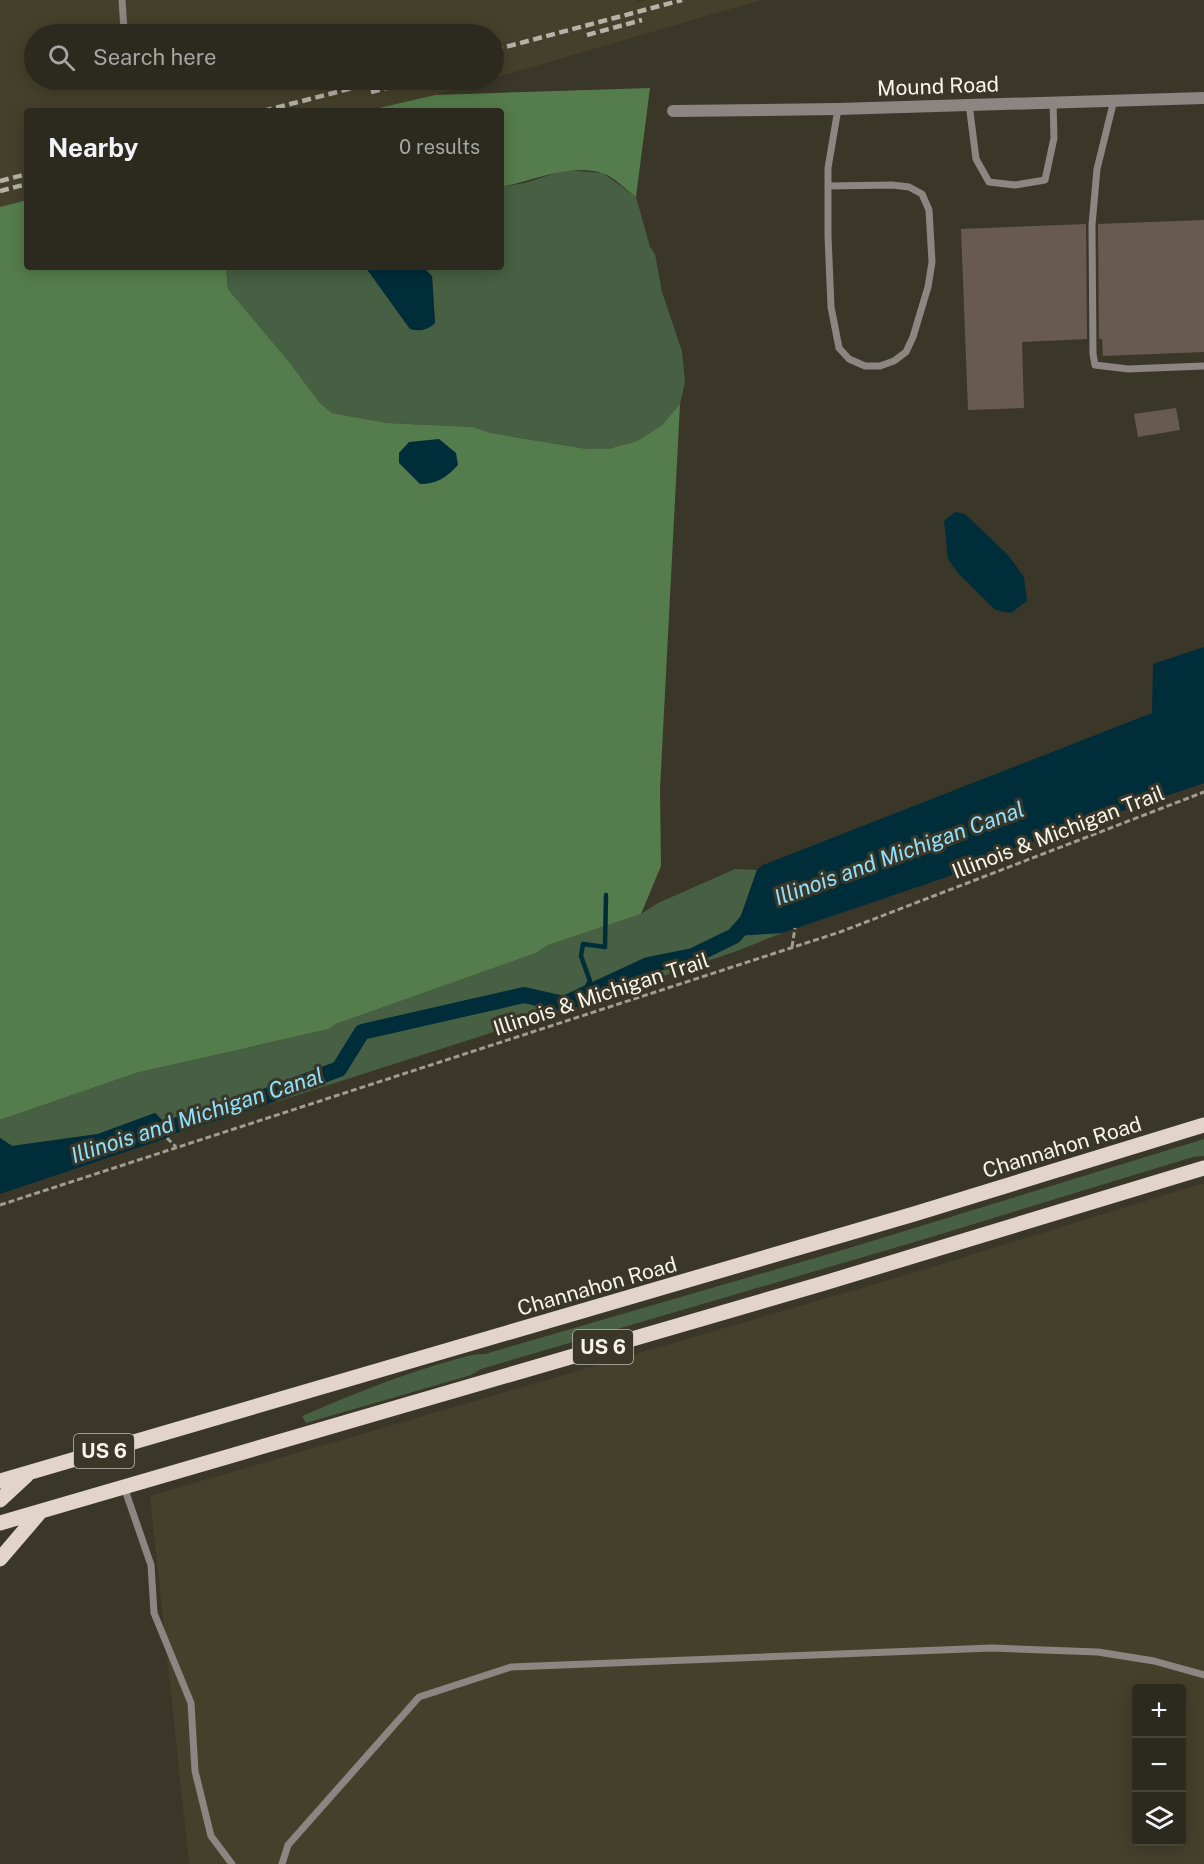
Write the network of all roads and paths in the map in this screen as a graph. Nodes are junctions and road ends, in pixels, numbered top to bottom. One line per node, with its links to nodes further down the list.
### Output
1 (122, 0): 2 (lane)
2 (124, 24)
3 (1204, 98): 4 (street, Mound Road)
4 (1114, 99): 5 (street, Mound Road); 10 (lane)
5 (1053, 102): 6 (street, Mound Road); 6 (lane)
6 (969, 104): 7 (street, Mound Road)
7 (838, 109): 8 (street, Mound Road); 9 (lane)
8 (673, 111)
9 (829, 186): 9 (lane)
10 (1204, 366)
11 (1204, 792): 13 (path, Illinois & Michigan Trail)
12 (795, 928): 13 (path)
13 (792, 948): 16 (path, Illinois & Michigan Trail)
14 (1204, 1125): 19 (main road, Channahon Road / US 6)
15 (167, 1138): 16 (path)
16 (176, 1147): 18 (path, Illinois & Michigan Trail)
17 (1204, 1168): 21 (main road, US 6)
18 (0, 1205)
19 (29, 1473): 20 (main road, Channahon Road / US 6); 22 (main road)
20 (0, 1481)
21 (124, 1487): 23 (main road, US 6); 27 (lane)
22 (0, 1500)
23 (41, 1511): 24 (main road, US 6); 25 (main road)
24 (0, 1522)
25 (0, 1559)
26 (1204, 1675): 28 (lane)
27 (232, 1864)
28 (282, 1864)

